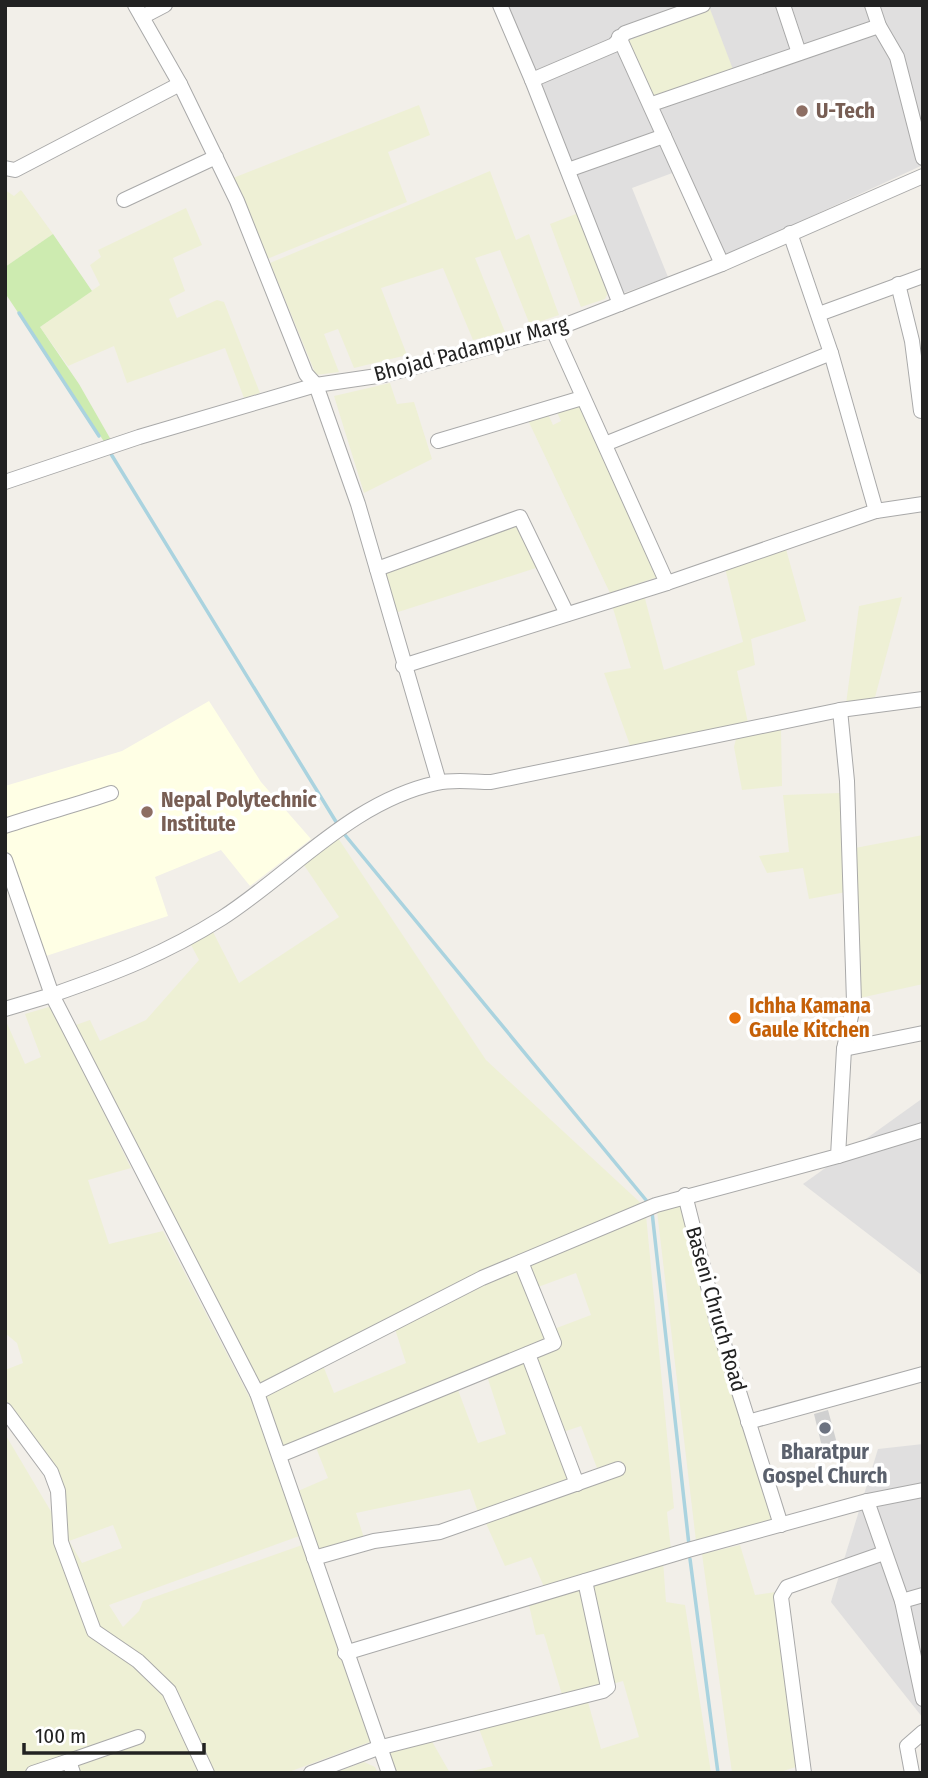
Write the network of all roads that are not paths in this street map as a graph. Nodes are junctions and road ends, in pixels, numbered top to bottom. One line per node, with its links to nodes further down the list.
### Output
1 (165, 5): 6 (street)
2 (500, 5): 11 (street)
3 (703, 5): 7 (street)
4 (783, 5): 10 (street)
5 (872, 5): 8 (street)
6 (138, 11): 12 (street)
7 (670, 11): 9 (street)
8 (879, 26): 10 (street); 16 (street)
9 (619, 37): 11 (street); 13 (street)
10 (799, 53): 13 (street)
11 (532, 80): 18 (street)
12 (180, 84): 15 (street); 17 (street)
13 (652, 104): 14 (street)
14 (664, 136): 18 (street); 22 (street)
15 (216, 157): 20 (street); 30 (street)
16 (923, 158)
17 (5, 168)
18 (568, 170): 25 (street)
19 (923, 176): 21 (street, Bhojad Padampur Marg)
20 (124, 200)
21 (790, 233): 22 (street, Bhojad Padampur Marg); 26 (street)
22 (722, 264): 25 (street, Bhojad Padampur Marg)
23 (923, 276): 24 (street)
24 (898, 284): 26 (street); 28 (street)
25 (620, 304): 27 (street, Bhojad Padampur Marg)
26 (819, 314): 29 (street)
27 (552, 330): 30 (street, Bhojad Padampur Marg); 31 (street)
28 (917, 339): 32 (street)
29 (831, 353): 34 (street); 37 (street)
30 (316, 384): 35 (street, Bhojad Padampur Marg); 38 (street)
31 (582, 398): 33 (street); 34 (street)
32 (921, 411)
33 (438, 441)
34 (604, 444): 39 (street)
35 (5, 482)
36 (923, 504): 37 (street)
37 (876, 511): 39 (street)
38 (377, 569): 40 (street); 41 (street)
39 (667, 583): 40 (street)
40 (567, 614): 41 (street)
41 (403, 666): 44 (street)
42 (923, 699): 43 (street)
43 (840, 710): 44 (street); 51 (street)
44 (439, 782): 48 (street)
45 (111, 793): 46 (street)
46 (5, 826)
47 (5, 860): 48 (street)
48 (52, 995): 49 (street); 58 (street)
49 (5, 1009)
50 (923, 1033): 51 (street)
51 (844, 1049): 53 (street)
52 (923, 1130): 53 (street)
53 (838, 1156): 54 (street)
54 (685, 1195): 55 (street); 60 (street, Baseni Chruch Road)
55 (521, 1262): 56 (street); 58 (street)
56 (528, 1354): 61 (street); 63 (street)
57 (923, 1374): 60 (street)
58 (257, 1393): 61 (street)
59 (5, 1410): 79 (street)
60 (748, 1422): 66 (street, Baseni Chruch Road)
61 (280, 1455): 68 (street)
62 (618, 1469): 63 (street)
63 (577, 1484): 68 (street)
64 (923, 1490): 65 (street)
65 (867, 1501): 66 (street); 67 (street)
66 (781, 1525): 69 (street)
67 (884, 1553): 71 (street); 82 (street)
68 (314, 1558): 72 (street)
69 (585, 1581): 72 (street); 76 (street)
70 (923, 1595): 71 (street)
71 (902, 1601): 73 (street)
72 (345, 1653): 76 (street)
73 (923, 1699)
74 (923, 1732): 83 (street)
75 (138, 1737): 77 (street)
76 (379, 1748): 80 (street); 81 (street)
77 (71, 1767): 78 (street)
78 (33, 1773)
79 (207, 1773)
80 (311, 1773)
81 (389, 1773)
82 (804, 1773)
83 (912, 1773)

